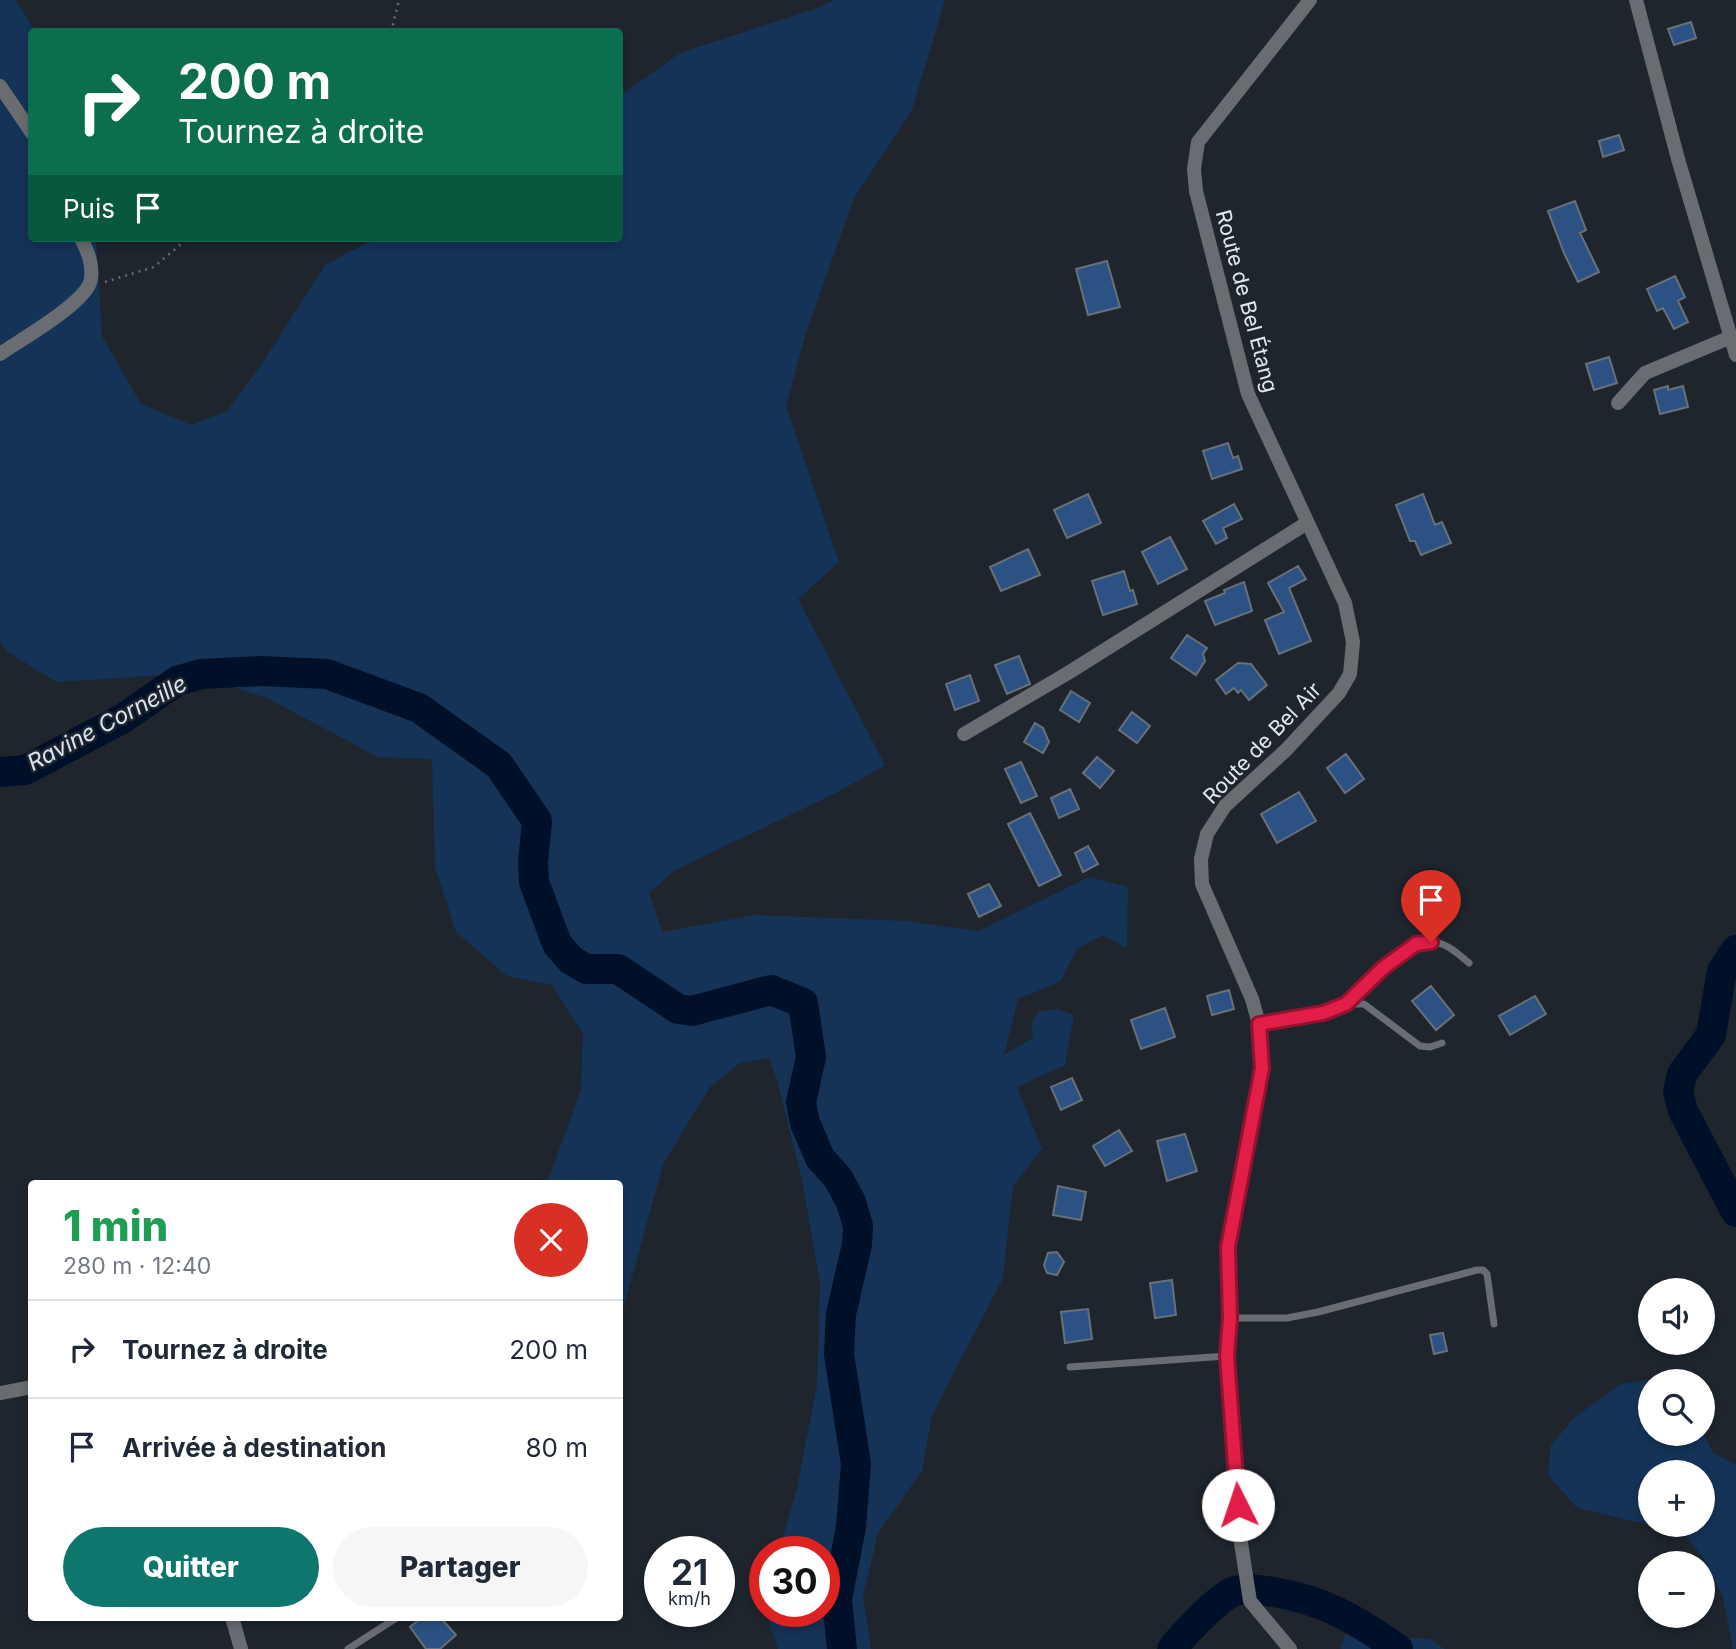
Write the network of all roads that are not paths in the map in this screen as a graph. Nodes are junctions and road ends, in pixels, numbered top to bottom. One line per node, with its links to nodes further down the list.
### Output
1 (1310, 0): 10 (street, Route de Bel Étang)
2 (1636, 0): 6 (street)
3 (0, 86): 4 (street)
4 (28, 127)
5 (83, 242): 7 (street)
6 (1731, 337): 8 (street); 9 (street)
7 (0, 354)
8 (1736, 355)
9 (1618, 404)
10 (1307, 523): 11 (street, Route de Bel Étang); 12 (street)
11 (1350, 674): 15 (street, Route de Bel Air)
12 (964, 734)
13 (1469, 963): 14 (lane)
14 (1346, 1004): 15 (lane); 16 (lane)
15 (1259, 1024): 17 (street, Route de Bel Air)
16 (1443, 1043)
17 (1230, 1318): 18 (lane); 19 (street, Route de Bel Air)
18 (1494, 1324)
19 (1227, 1356): 20 (lane); 27 (street, Route de Bel Air)
20 (1070, 1367)
21 (28, 1388): 22 (street)
22 (0, 1393)
23 (234, 1621): 25 (street)
24 (392, 1621): 26 (lane)
25 (241, 1649)
26 (348, 1649)
27 (1290, 1649)

